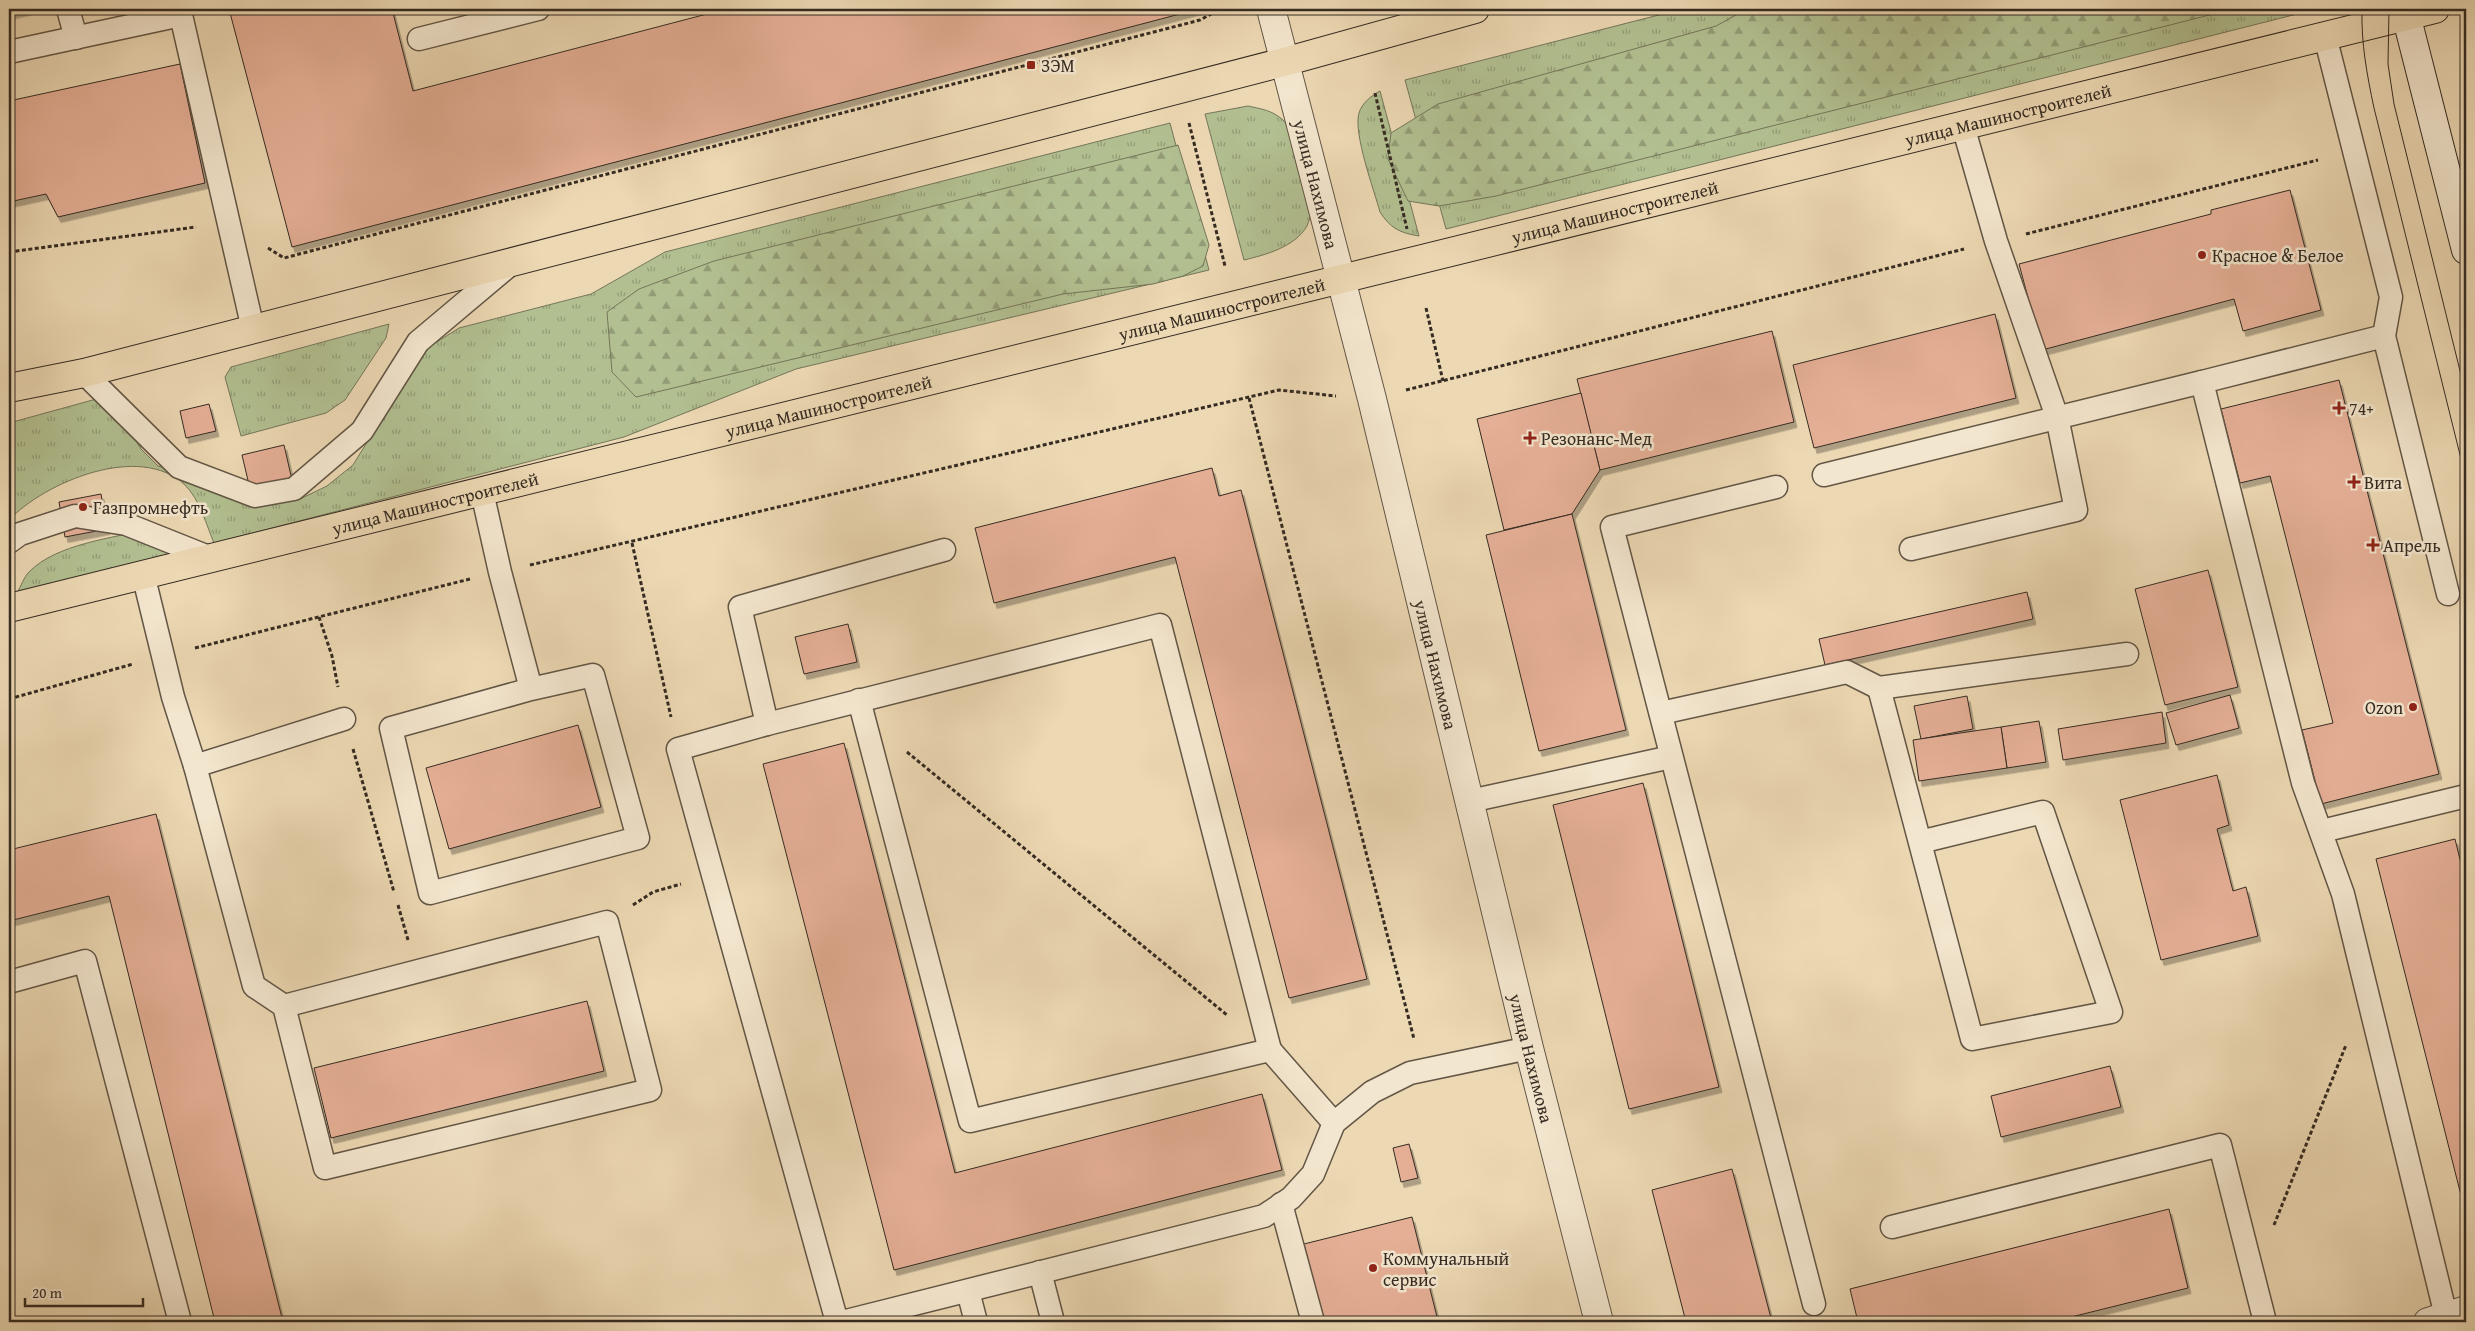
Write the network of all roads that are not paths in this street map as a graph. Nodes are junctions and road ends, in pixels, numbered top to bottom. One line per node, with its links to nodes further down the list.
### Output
1 (68, 9): 8 (lane)
2 (538, 9): 9 (lane)
3 (1271, 9): 11 (street, улица Нахимова)
4 (1475, 9): 11 (main road)
5 (2435, 9): 6 (main road, улица Машиностроителей)
6 (2406, 15): 7 (main road, улица Машиностроителей); 13 (street)
7 (2325, 36): 12 (main road, улица Машиностроителей); 17 (lane)
8 (76, 38): 10 (lane); 16 (lane)
9 (419, 39)
10 (9, 52)
11 (1284, 62): 14 (main road); 15 (street, улица Нахимова)
12 (1963, 126): 15 (main road, улица Машиностроителей); 21 (lane)
13 (2466, 250)
14 (515, 261): 16 (main road); 18 (lane)
15 (1341, 280): 24 (main road, улица Машиностроителей); 42 (street, улица Нахимова)
16 (253, 329): 18 (main road)
17 (2384, 336): 19 (lane); 30 (lane)
18 (84, 373): 20 (main road)
19 (2202, 382): 21 (lane); 43 (lane)
20 (9, 388)
21 (2057, 417): 22 (lane); 26 (lane)
22 (1824, 475)
23 (1776, 486): 36 (lane)
24 (482, 492): 28 (main road, улица Машиностроителей); 34 (lane)
25 (9, 542): 28 (lane)
26 (1911, 549)
27 (944, 550): 38 (lane)
28 (211, 558): 29 (main road, улица Машиностроителей)
29 (143, 574): 31 (main road, улица Машиностроителей); 40 (lane)
30 (2448, 594)
31 (9, 608)
32 (2127, 654): 33 (lane)
33 (1880, 688): 36 (lane); 44 (lane)
34 (531, 689): 34 (lane)
35 (859, 700): 38 (lane); 48 (lane); 48 (lane)
36 (1661, 713): 39 (lane)
37 (344, 719): 40 (lane)
38 (767, 724): 57 (lane)
39 (1671, 757): 42 (lane); 54 (lane)
40 (195, 766): 46 (lane)
41 (2466, 796): 43 (lane)
42 (1470, 801): 47 (street, улица Нахимова)
43 (2322, 831): 55 (lane)
44 (1920, 842): 44 (lane)
45 (9, 982): 56 (lane)
46 (284, 1006): 46 (lane)
47 (1529, 1048): 49 (lane); 62 (street, улица Нахимова)
48 (1270, 1050): 49 (lane)
49 (1334, 1123): 50 (lane)
50 (1282, 1204): 52 (lane); 61 (lane)
51 (1892, 1227): 63 (lane)
52 (1040, 1272): 53 (lane); 60 (lane)
53 (968, 1291): 58 (lane); 59 (lane)
54 (1814, 1304)
55 (2447, 1316)
56 (180, 1322)
57 (837, 1322)
58 (842, 1322)
59 (976, 1322)
60 (1053, 1322)
61 (1313, 1322)
62 (1599, 1322)
63 (2265, 1322)

